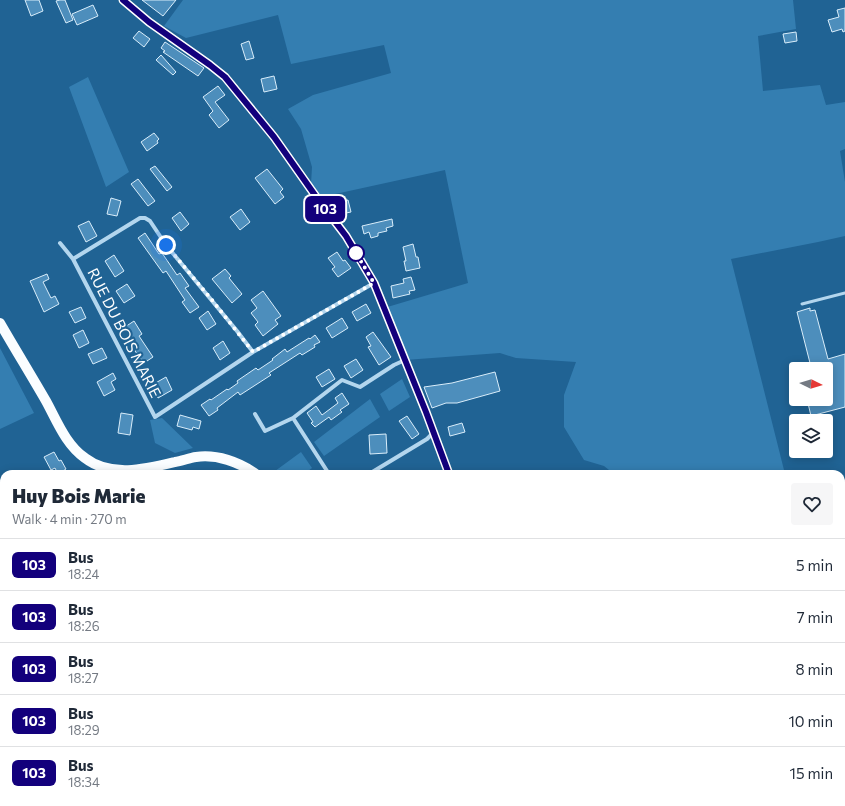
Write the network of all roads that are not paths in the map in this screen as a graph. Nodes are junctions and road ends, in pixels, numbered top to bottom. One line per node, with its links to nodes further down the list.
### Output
1 (123, 0): 4 (street)
2 (60, 243): 3 (street, RUE DU BOIS MARIE)
3 (74, 259): 8 (street, RUE DU BOIS MARIE); 8 (street, RUE DU BOIS MARIE)
4 (374, 283): 8 (street); 9 (street)
5 (845, 293): 6 (lane)
6 (802, 304)
7 (0, 323): 13 (main road)
8 (253, 352)
9 (405, 360): 11 (street); 12 (street)
10 (255, 414): 11 (street)
11 (293, 418): 16 (street)
12 (434, 433): 17 (street); 18 (street)
13 (120, 470)
14 (120, 470): 15 (main road)
15 (249, 470)
16 (327, 470)
17 (376, 470)
18 (448, 470)

